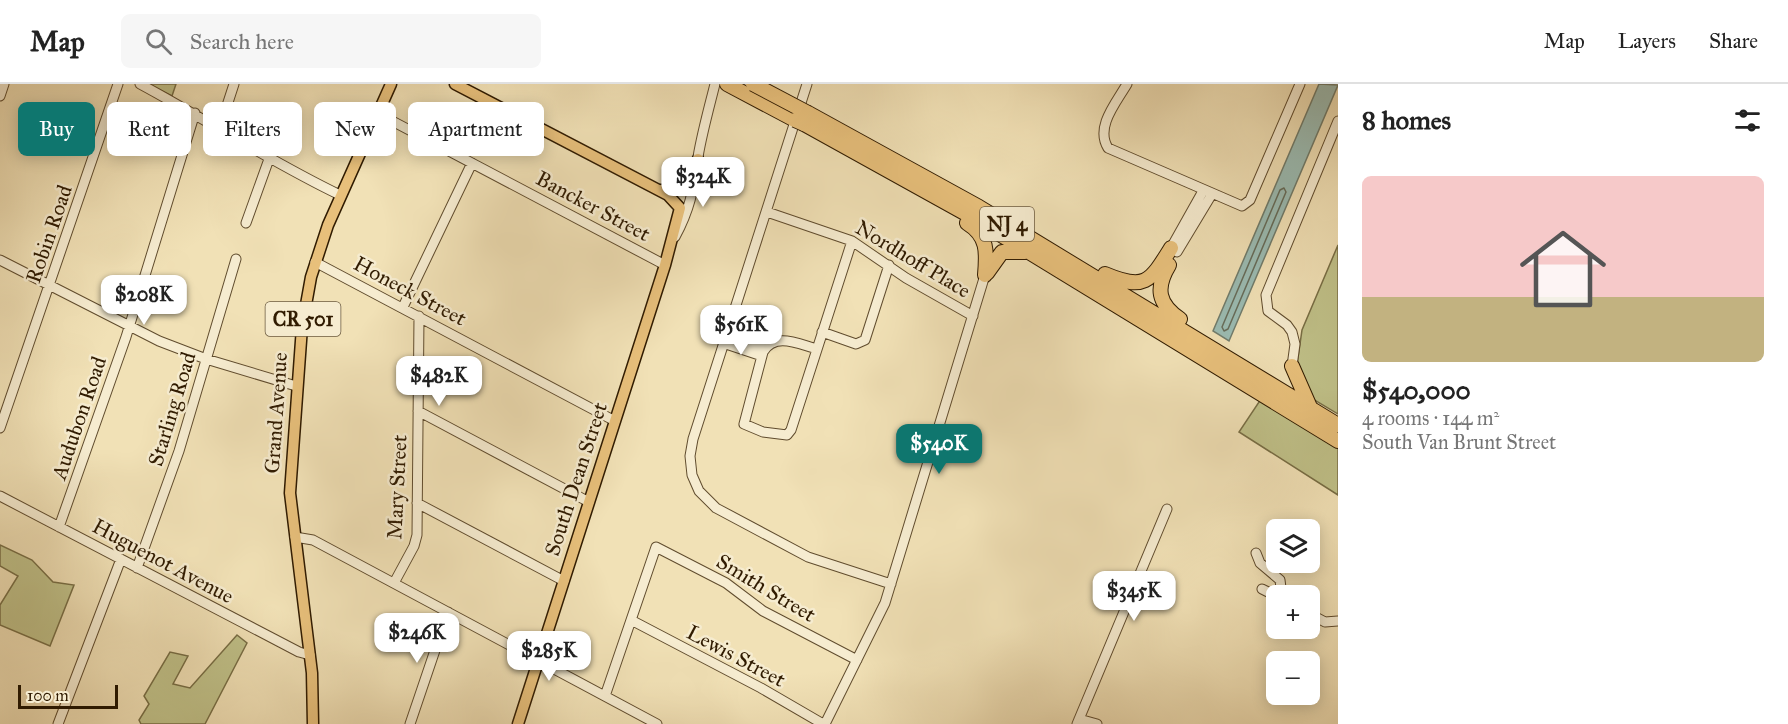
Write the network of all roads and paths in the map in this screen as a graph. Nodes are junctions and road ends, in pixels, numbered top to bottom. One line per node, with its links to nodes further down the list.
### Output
1 (4, 84): 13 (street)
2 (118, 84): 43 (street, Robin Road)
3 (140, 84): 16 (street)
4 (234, 84): 14 (street)
5 (391, 84): 15 (main road, Grand Avenue / CR 501)
6 (455, 84): 26 (main road)
7 (715, 84): 24 (street, South Dean Street)
8 (727, 84): 18 (highway, NJ 4)
9 (753, 84): 18 (highway, NJ 4, bridge)
10 (807, 84): 30 (street)
11 (1127, 84): 28 (street)
12 (1300, 84): 28 (street)
13 (0, 96)
14 (228, 102)
15 (382, 102)
16 (195, 113): 17 (street); 47 (street, Audubon Road)
17 (203, 117)
18 (806, 119): 27 (highway, NJ 4); 38 (highway, NJ 4)
19 (1338, 121): 54 (street)
20 (396, 123): 25 (street, Bancker Street)
21 (264, 156): 23 (street)
22 (357, 156): 29 (main road, Grand Avenue / CR 501)
23 (269, 159): 29 (street); 31 (street)
24 (698, 159): 26 (main road); 33 (street, South Dean Street)
25 (472, 163): 40 (street, Bancker Street); 44 (street)
26 (659, 190): 33 (main road, South Dean Street)
27 (928, 192): 35 (highway, NJ 4); 42 (highway)
28 (1208, 193): 34 (street)
29 (340, 195): 39 (main road, Grand Avenue / CR 501)
30 (766, 212): 32 (street, Nordhoff Place); 49 (street)
31 (246, 223)
32 (852, 241): 41 (street, Nordhoff Place); 48 (street)
33 (671, 246): 40 (main road, South Dean Street)
34 (1174, 250): 38 (highway); 50 (highway)
35 (1030, 252): 42 (highway); 62 (highway, NJ 4)
36 (236, 259): 53 (street, Starling Road)
37 (0, 260): 43 (street)
38 (1067, 260): 50 (highway, NJ 4)
39 (315, 262): 44 (street, Honeck Street); 55 (main road, Grand Avenue / CR 501)
40 (665, 265): 59 (main road, South Dean Street)
41 (889, 265): 46 (street, Nordhoff Place); 48 (street)
42 (986, 275): 46 (street)
43 (51, 286): 47 (street); 61 (street, Robin Road)
44 (403, 307): 45 (street, Honeck Street)
45 (419, 316): 58 (street, Mary Street); 59 (street, Honeck Street)
46 (973, 316): 74 (street)
47 (130, 324): 53 (street); 67 (street, Audubon Road)
48 (822, 333): 51 (street)
49 (725, 340): 52 (street); 74 (street)
50 (1205, 343): 56 (highway, NJ 4)
51 (816, 349): 52 (street); 52 (street)
52 (763, 352)
53 (206, 359): 55 (street); 71 (street, Starling Road)
54 (1292, 366): 56 (highway); 57 (highway)
55 (296, 386): 68 (main road, Grand Avenue / CR 501)
56 (1276, 387): 57 (highway, NJ 4)
57 (1310, 407): 60 (highway, NJ 4)
58 (418, 411): 64 (street); 65 (street, Mary Street)
59 (615, 421): 64 (main road, South Dean Street)
60 (1338, 425)
61 (0, 428)
62 (1338, 441)
63 (0, 496): 67 (street, Huguenot Avenue)
64 (589, 502): 72 (main road, South Dean Street)
65 (417, 503): 72 (street); 73 (street, Mary Street)
66 (1167, 509): 86 (street)
67 (59, 527): 70 (street, Huguenot Avenue)
68 (295, 537): 73 (street); 82 (main road, Grand Avenue / CR 501)
69 (1256, 553): 75 (street)
70 (121, 559): 71 (street, Huguenot Avenue); 87 (street)
71 (137, 568): 82 (street, Huguenot Avenue)
72 (564, 581): 84 (main road, South Dean Street)
73 (394, 583): 78 (street)
74 (891, 584): 83 (street)
75 (1281, 585)
76 (1262, 589): 77 (street)
77 (1266, 591)
78 (448, 612): 84 (street); 89 (street)
79 (1320, 619): 81 (street)
80 (631, 620): 83 (street, Smith Street); 85 (street); 92 (street, Lewis Street)
81 (1338, 621)
82 (310, 655): 88 (main road, Grand Avenue / CR 501)
83 (857, 660): 92 (street)
84 (539, 661): 85 (street); 90 (main road, South Dean Street)
85 (605, 696): 91 (street)
86 (1078, 721): 93 (street)
87 (58, 724)
88 (313, 724)
89 (410, 724)
90 (518, 724)
91 (657, 724)
92 (824, 724)
93 (1097, 724)

